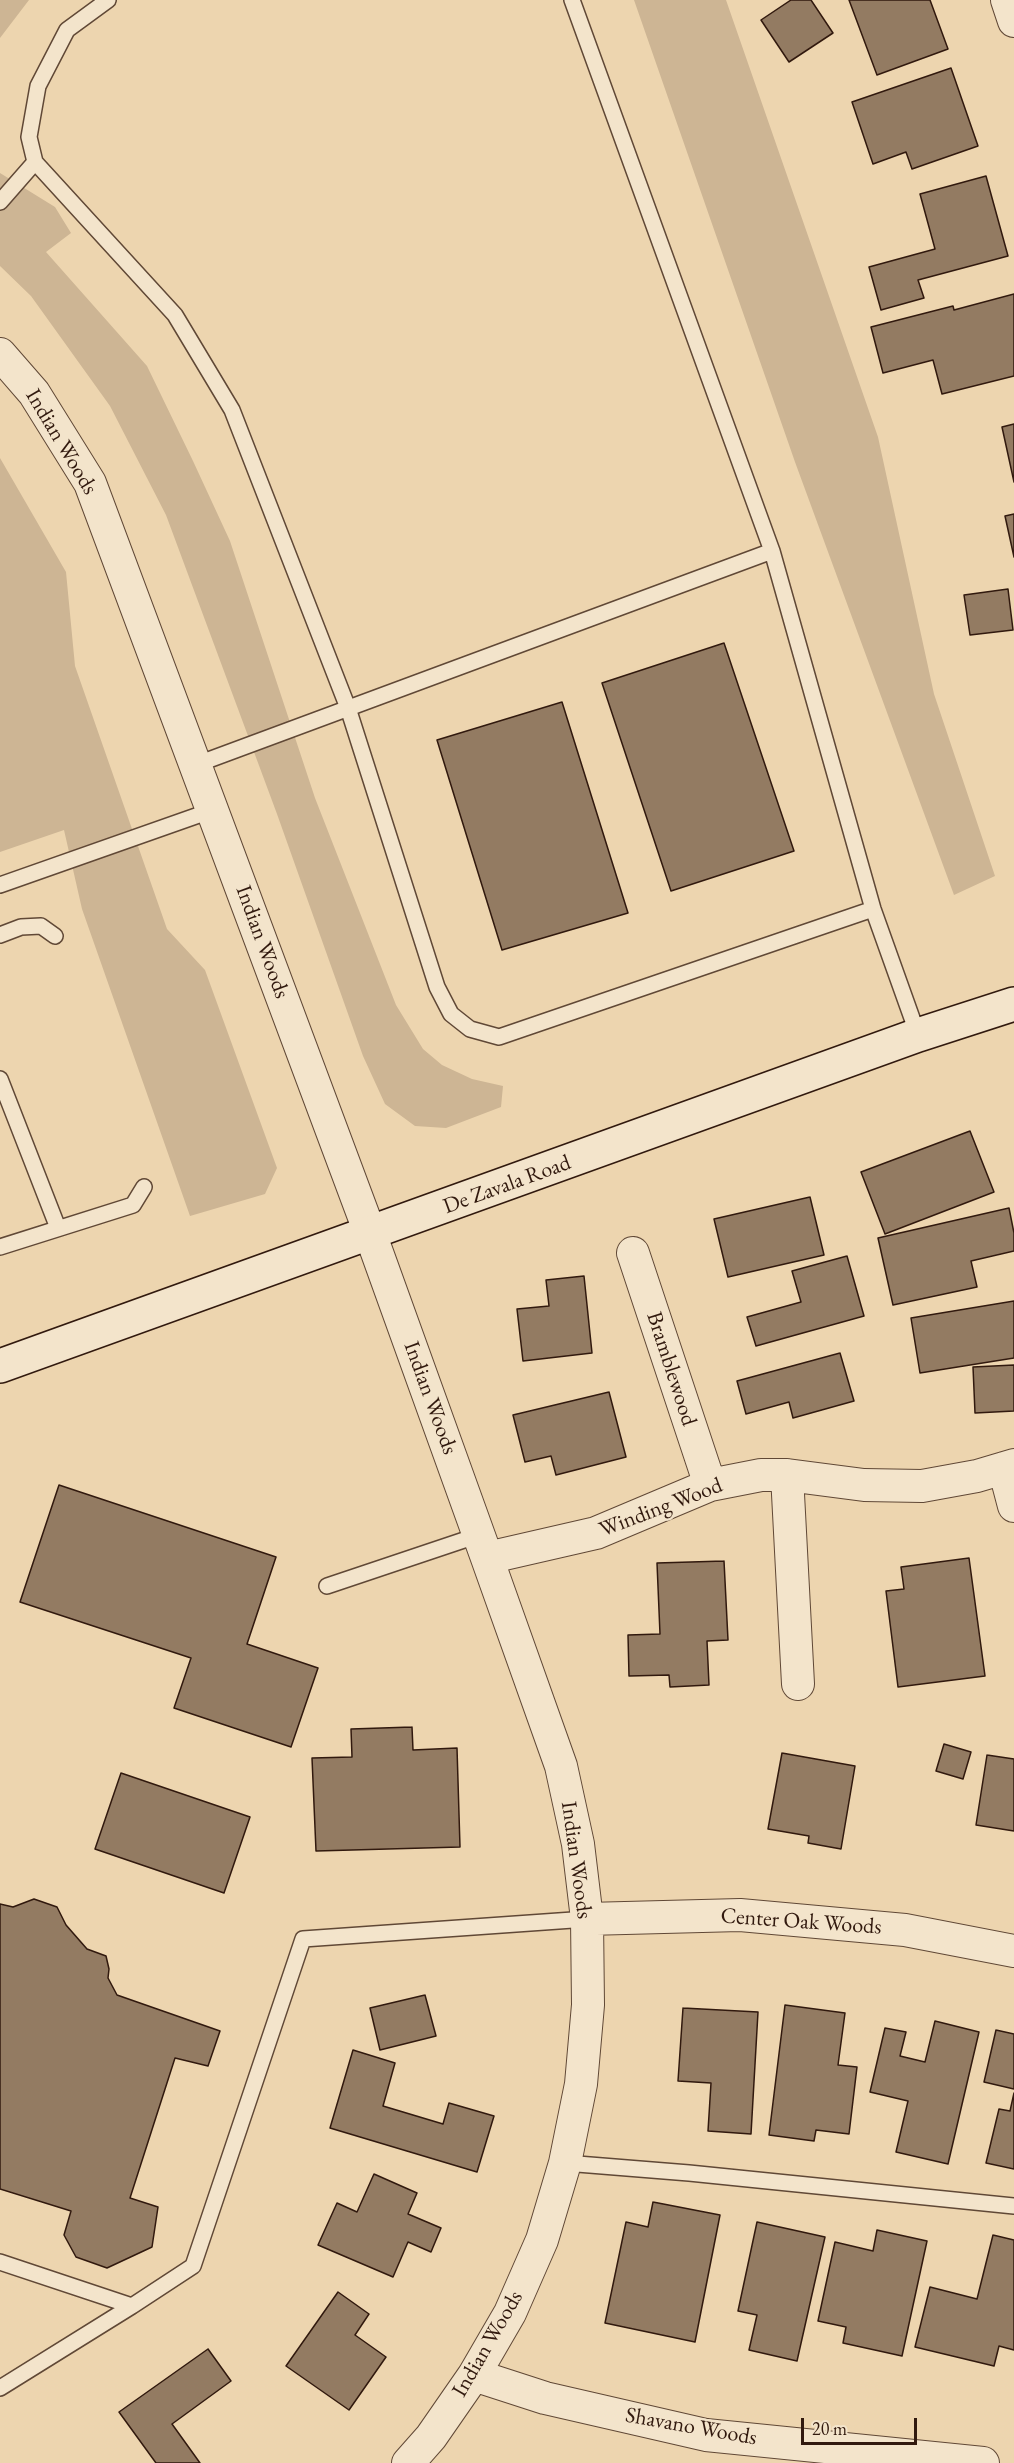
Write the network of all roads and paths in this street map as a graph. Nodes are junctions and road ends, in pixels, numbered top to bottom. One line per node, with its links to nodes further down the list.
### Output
1 (108, 0): 5 (lane)
2 (572, 0): 8 (lane)
3 (1006, 0): 4 (street)
4 (1014, 21)
5 (35, 162): 6 (lane); 9 (lane)
6 (0, 202)
7 (0, 354): 10 (street, Indian Woods)
8 (772, 550): 9 (lane); 13 (lane)
9 (348, 708): 10 (lane); 13 (lane)
10 (195, 765): 11 (street, Indian Woods)
11 (213, 810): 12 (lane); 21 (street, Indian Woods)
12 (0, 885)
13 (873, 909): 17 (lane)
14 (0, 935): 15 (lane)
15 (55, 936)
16 (1014, 1004): 17 (main road, De Zavala Road)
17 (918, 1035): 21 (main road, De Zavala Road)
18 (0, 1079): 20 (lane)
19 (144, 1187): 20 (lane)
20 (58, 1228): 22 (lane)
21 (370, 1233): 24 (main road, De Zavala Road); 29 (street, Indian Woods)
22 (0, 1247)
23 (633, 1253): 27 (street, Bramblewood)
24 (0, 1366)
25 (1009, 1466): 26 (street, Winding Wood); 28 (street)
26 (787, 1475): 27 (street, Winding Wood); 31 (street)
27 (710, 1485): 29 (street, Winding Wood)
28 (1014, 1506)
29 (483, 1547): 30 (lane); 32 (street, Indian Woods)
30 (327, 1586)
31 (798, 1684)
32 (586, 1919): 33 (street, Center Oak Woods); 34 (street, Indian Woods); 37 (lane)
33 (1014, 1951)
34 (565, 2163): 35 (lane); 38 (street, Indian Woods)
35 (1014, 2205)
36 (0, 2262): 37 (lane)
37 (132, 2306): 39 (lane)
38 (474, 2375): 40 (street, Indian Woods); 41 (street, Shavano Woods)
39 (0, 2388)
40 (408, 2463)
41 (983, 2463)

